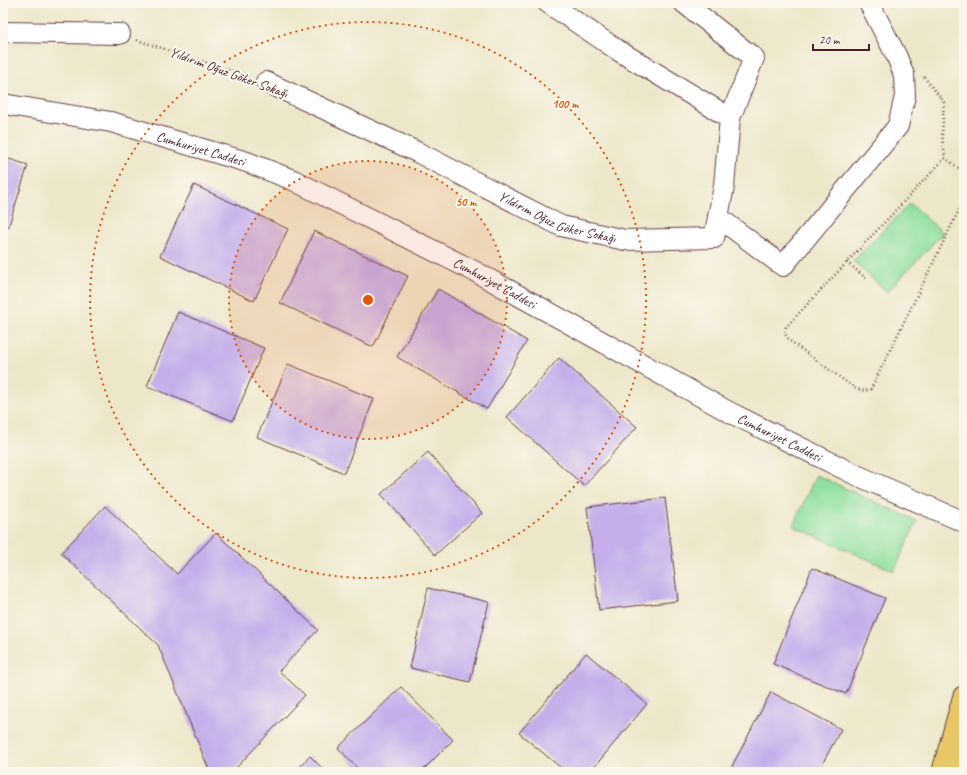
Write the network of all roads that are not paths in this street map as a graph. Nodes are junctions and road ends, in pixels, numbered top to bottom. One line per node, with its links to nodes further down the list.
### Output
1 (548, 3): 8 (street)
2 (684, 3): 8 (street, Yıldırım Oğuz Göker Sokağı)
3 (869, 3): 9 (street)
4 (3, 32): 5 (street)
5 (120, 34)
6 (266, 82): 9 (street, Yıldırım Oğuz Göker Sokağı)
7 (3, 104): 10 (street, Cumhuriyet Caddesi)
8 (730, 118): 9 (street, Yıldırım Oğuz Göker Sokağı)
9 (718, 217)
10 (964, 522)
11 (964, 697): 13 (main road)
12 (964, 760): 14 (main road)
13 (943, 772)
14 (958, 772)

